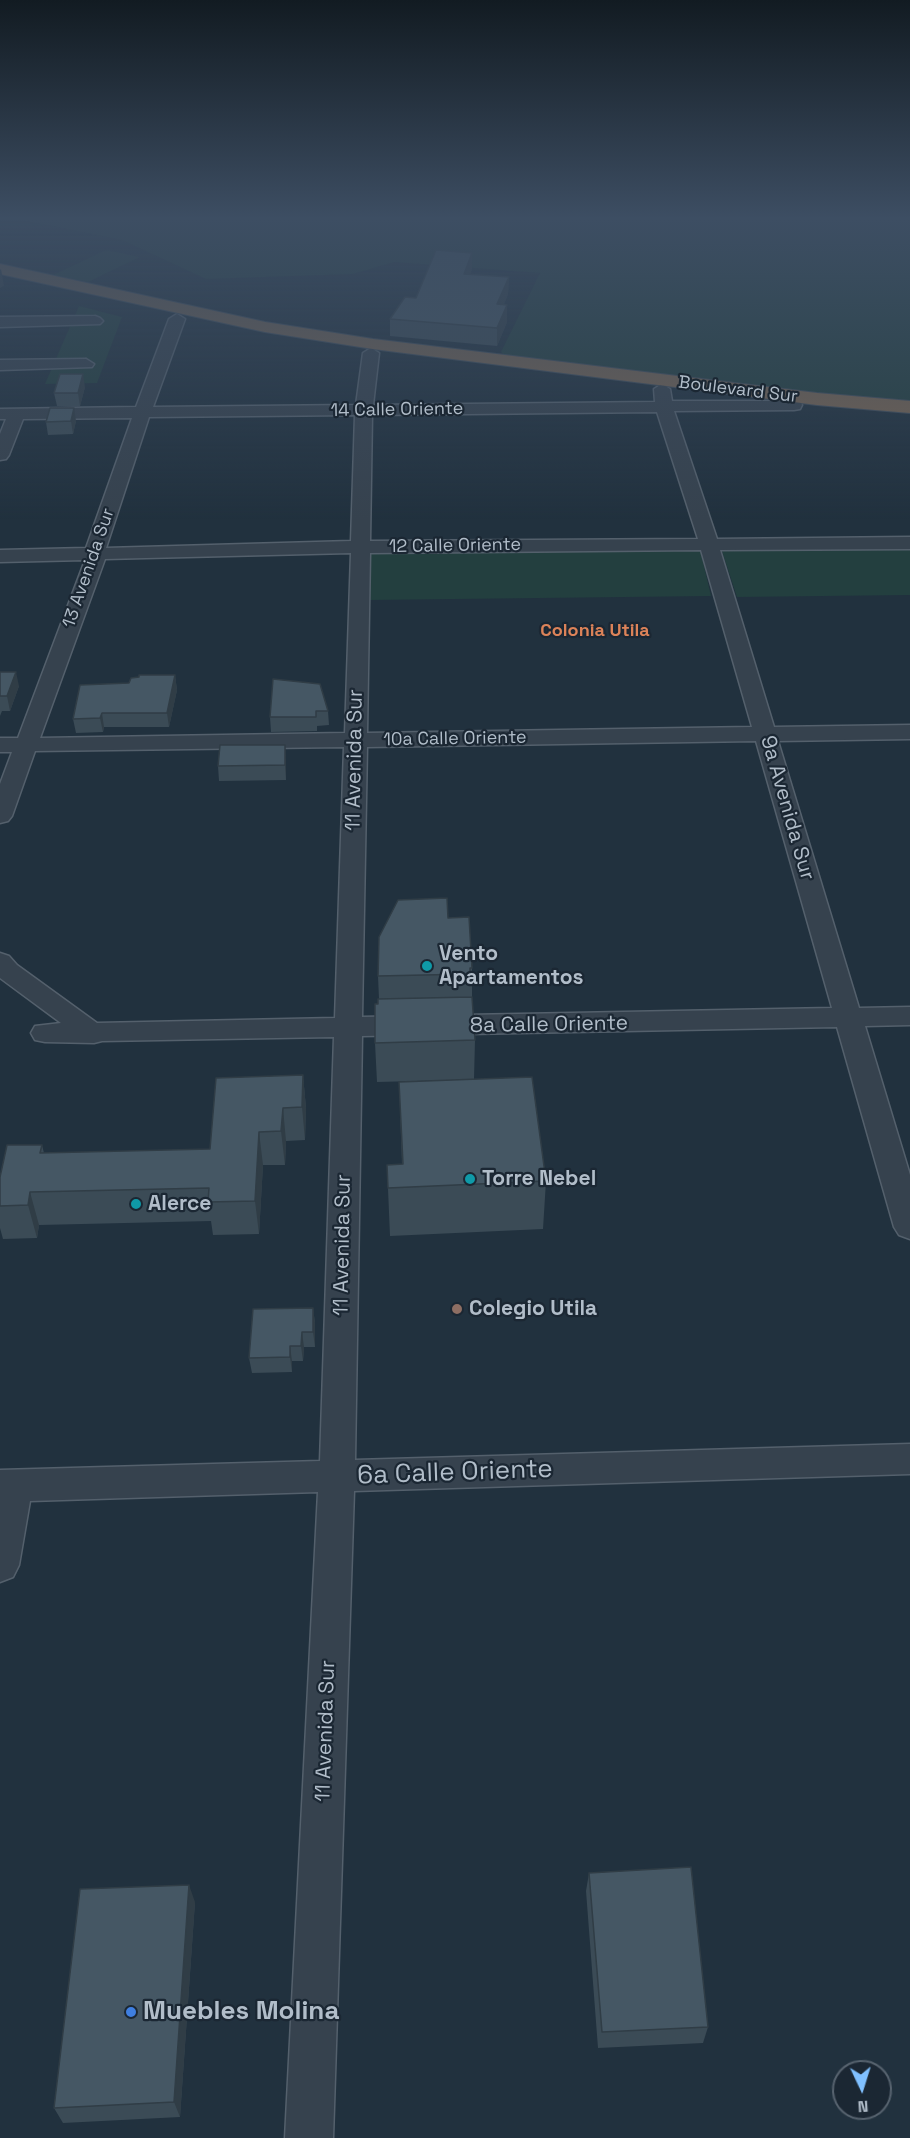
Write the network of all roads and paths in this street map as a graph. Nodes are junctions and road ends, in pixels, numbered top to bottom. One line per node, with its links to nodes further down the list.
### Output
1 (177, 319): 12 (street, 13 Avenida Sur)
2 (181, 320): 6 (highway, Boulevard Sur)
3 (232, 320): 10 (highway, Boulevard Sur)
4 (94, 321): 5 (street)
5 (0, 322)
6 (371, 353): 9 (highway, Boulevard Sur); 11 (street, 11 Avenida Sur)
7 (86, 364): 8 (street)
8 (0, 365)
9 (663, 398): 11 (street, 14 Calle Oriente); 14 (highway, Boulevard Sur); 17 (street, 9a Avenida Sur)
10 (910, 407)
11 (364, 411): 12 (street, 14 Calle Oriente); 18 (street, 11 Avenida Sur)
12 (142, 413): 13 (street, 14 Calle Oriente); 19 (street, 13 Avenida Sur)
13 (9, 414): 15 (street)
14 (910, 414)
15 (0, 455)
16 (910, 543): 17 (street, 12 Calle Oriente)
17 (709, 544): 18 (street, 12 Calle Oriente); 22 (street, 9a Avenida Sur)
18 (361, 547): 19 (street, 12 Calle Oriente); 23 (street, 11 Avenida Sur)
19 (95, 554): 20 (street, 12 Calle Oriente); 25 (street, 13 Avenida Sur)
20 (0, 556)
21 (910, 732): 22 (street, 10a Calle Oriente)
22 (765, 734): 23 (street, 10a Calle Oriente); 29 (street, 9a Avenida Sur)
23 (356, 740): 25 (street, 10a Calle Oriente); 30 (street, 11 Avenida Sur)
24 (0, 745): 25 (street, 10a Calle Oriente)
25 (26, 745): 26 (street, 13 Avenida Sur)
26 (0, 816)
27 (0, 962): 32 (street)
28 (910, 1016): 29 (street, 8a Calle Oriente)
29 (849, 1019): 30 (street, 8a Calle Oriente); 33 (street, 9a Avenida Sur)
30 (348, 1029): 32 (street, 8a Calle Oriente); 35 (street, 11 Avenida Sur)
31 (45, 1033): 32 (street, 8a Calle Oriente)
32 (94, 1034)
33 (910, 1227)
34 (910, 1459): 35 (street, 6a Calle Oriente)
35 (337, 1476): 36 (street, 6a Calle Oriente); 38 (street, 11 Avenida Sur)
36 (7, 1486): 37 (street)
37 (0, 1565)
38 (309, 2138)

